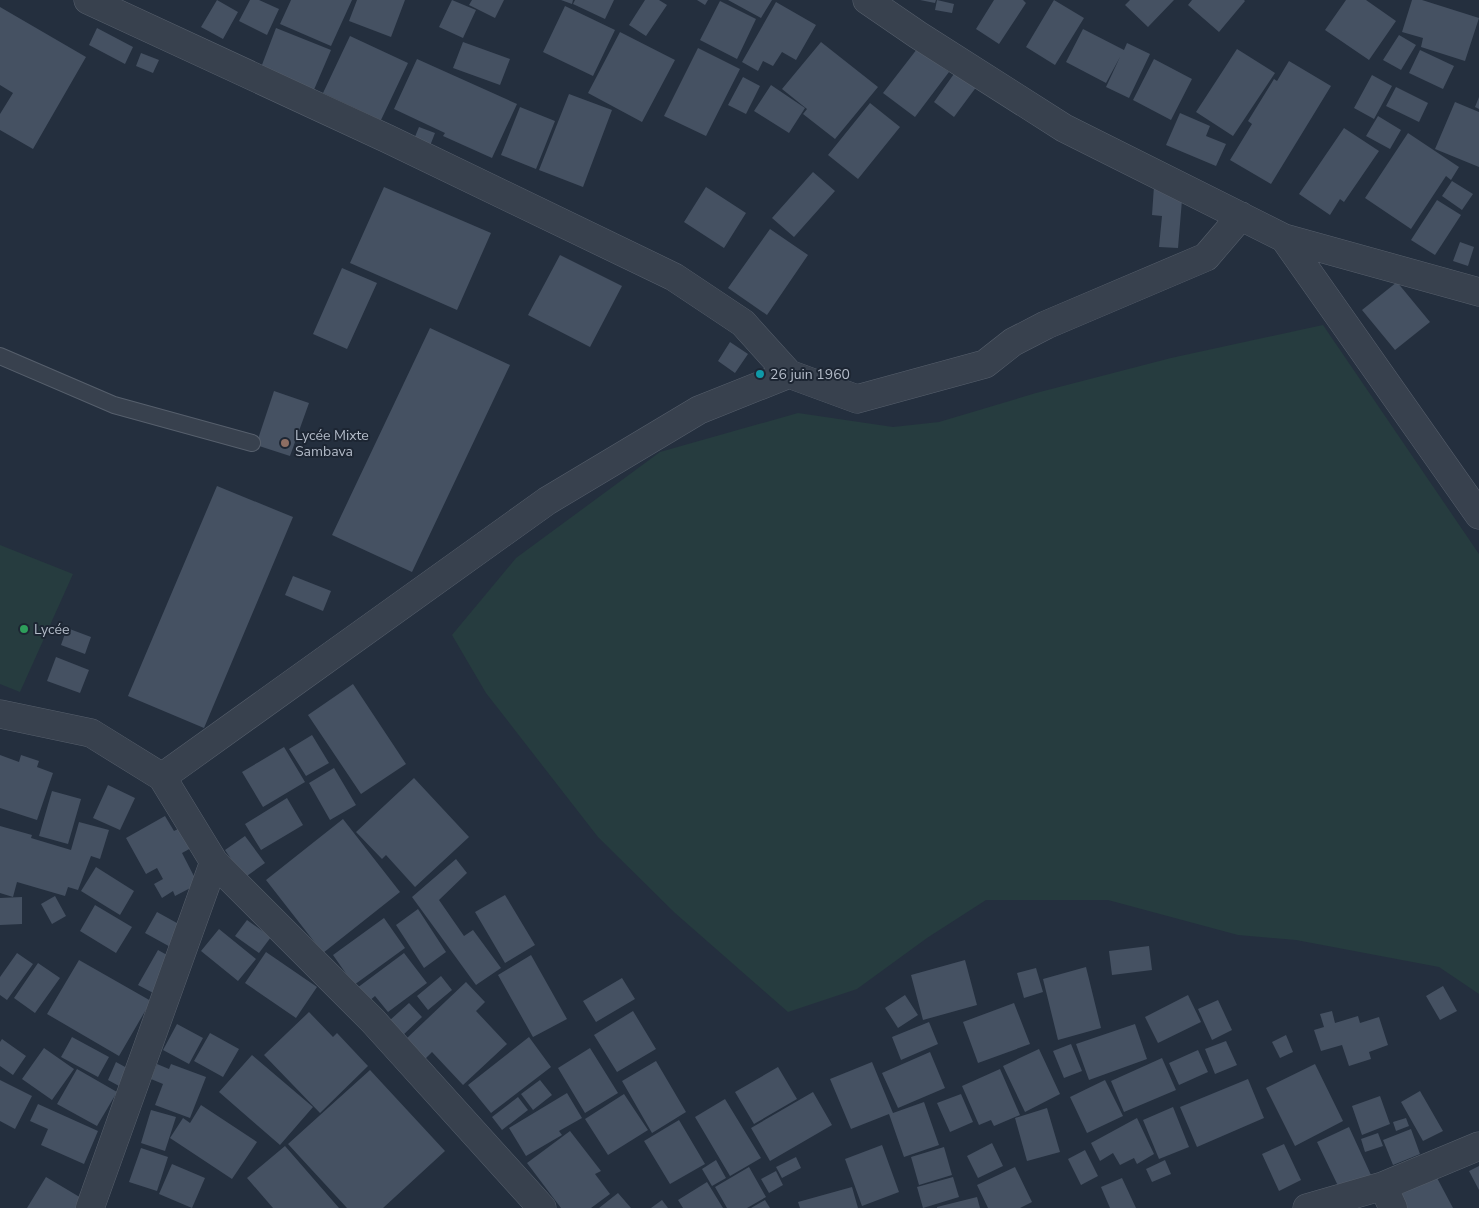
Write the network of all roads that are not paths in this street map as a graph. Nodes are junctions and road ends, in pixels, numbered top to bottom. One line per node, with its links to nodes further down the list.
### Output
1 (88, 0): 7 (street)
2 (867, 0): 3 (street)
3 (1241, 216): 4 (street); 7 (street)
4 (1284, 238): 5 (street); 9 (street)
5 (1479, 292)
6 (0, 356): 8 (lane)
7 (789, 374): 11 (street)
8 (252, 443)
9 (1479, 515)
10 (0, 714): 11 (street)
11 (162, 777): 12 (street)
12 (214, 862): 15 (street); 16 (street)
13 (1479, 1146): 14 (street)
14 (1388, 1197): 17 (street)
15 (90, 1208)
16 (542, 1208)
17 (1308, 1208)

